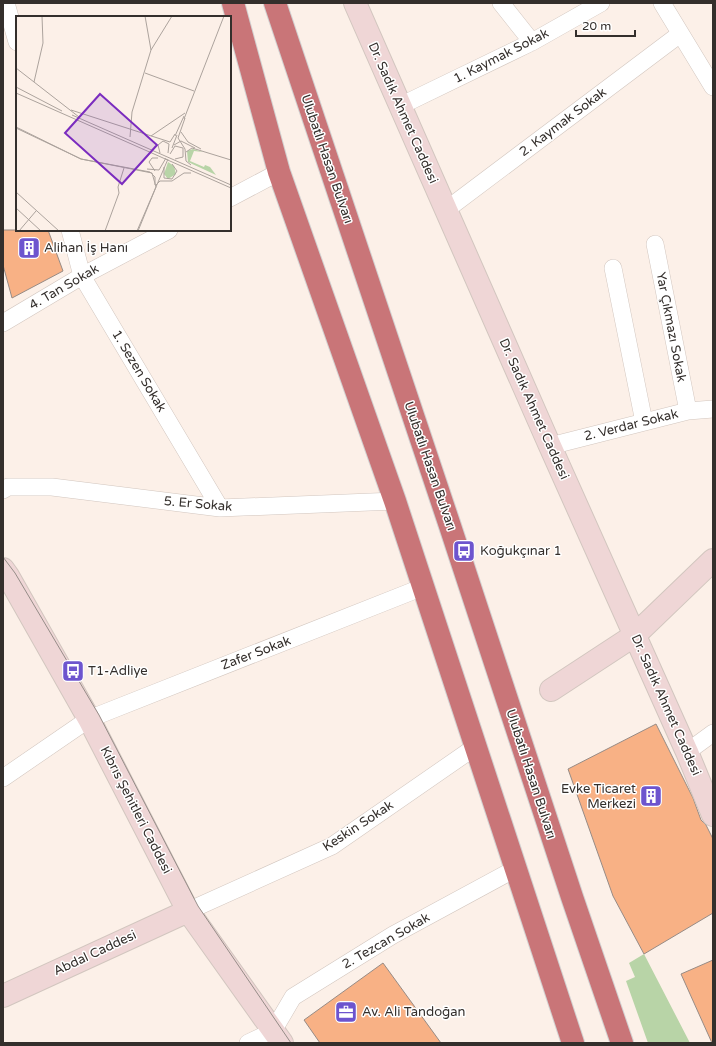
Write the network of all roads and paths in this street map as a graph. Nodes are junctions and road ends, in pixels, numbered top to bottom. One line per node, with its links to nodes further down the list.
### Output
1 (6, 3): 9 (street)
2 (233, 3): 13 (highway)
3 (355, 3): 12 (street, Dr. Sadık Ahmet Caddesi)
4 (501, 3): 10 (street)
5 (601, 3): 10 (street, 1. Kaymak Sokak)
6 (662, 3): 8 (street)
7 (280, 10): 46 (highway, Ulubatlı Hasan Bulvarı)
8 (680, 34): 11 (street); 15 (street, 2. Kaymak Sokak)
9 (16, 38)
10 (532, 42): 12 (street, 1. Kaymak Sokak)
11 (713, 87)
12 (400, 106): 15 (street, Dr. Sadık Ahmet Caddesi)
13 (279, 172): 14 (street); 27 (highway)
14 (231, 197)
15 (446, 210): 25 (street, Dr. Sadık Ahmet Caddesi)
16 (70, 231): 20 (street, 1. Sezen Sokak)
17 (167, 231): 20 (street, 4. Tan Sokak)
18 (655, 244): 23 (street, Yar Çıkmazı Sokak)
19 (613, 268): 24 (street)
20 (82, 276): 21 (street, 4. Tan Sokak); 28 (street, 1. Sezen Sokak)
21 (3, 323)
22 (713, 409): 23 (street, 2. Verdar Sokak)
23 (688, 411): 24 (street, 2. Verdar Sokak)
24 (644, 422): 25 (street, 2. Verdar Sokak)
25 (550, 446): 32 (street, Dr. Sadık Ahmet Caddesi)
26 (3, 490): 28 (street, 5. Er Sokak)
27 (395, 501): 28 (street, 5. Er Sokak); 31 (highway)
28 (220, 508)
29 (713, 560): 32 (street)
30 (3, 569): 34 (street, Kıbrıs Şehitleri Caddesi)
31 (423, 587): 34 (street, Zafer Sokak); 36 (highway)
32 (635, 635): 33 (street); 37 (street, Dr. Sadık Ahmet Caddesi)
33 (552, 690)
34 (89, 719): 38 (street, Zafer Sokak); 41 (street, Kıbrıs Şehitleri Caddesi)
35 (713, 733): 37 (street)
36 (475, 747): 40 (highway); 41 (street, Keskin Sokak)
37 (687, 752): 39 (street, Dr. Sadık Ahmet Caddesi)
38 (3, 778)
39 (713, 815)
40 (515, 869): 43 (street, 2. Tezcan Sokak); 45 (highway)
41 (188, 911): 42 (street, Abdal Caddesi); 43 (street, Kıbrıs Şehitleri Caddesi)
42 (3, 996)
43 (277, 1037): 44 (street)
44 (248, 1043)
45 (573, 1043)
46 (622, 1043)

